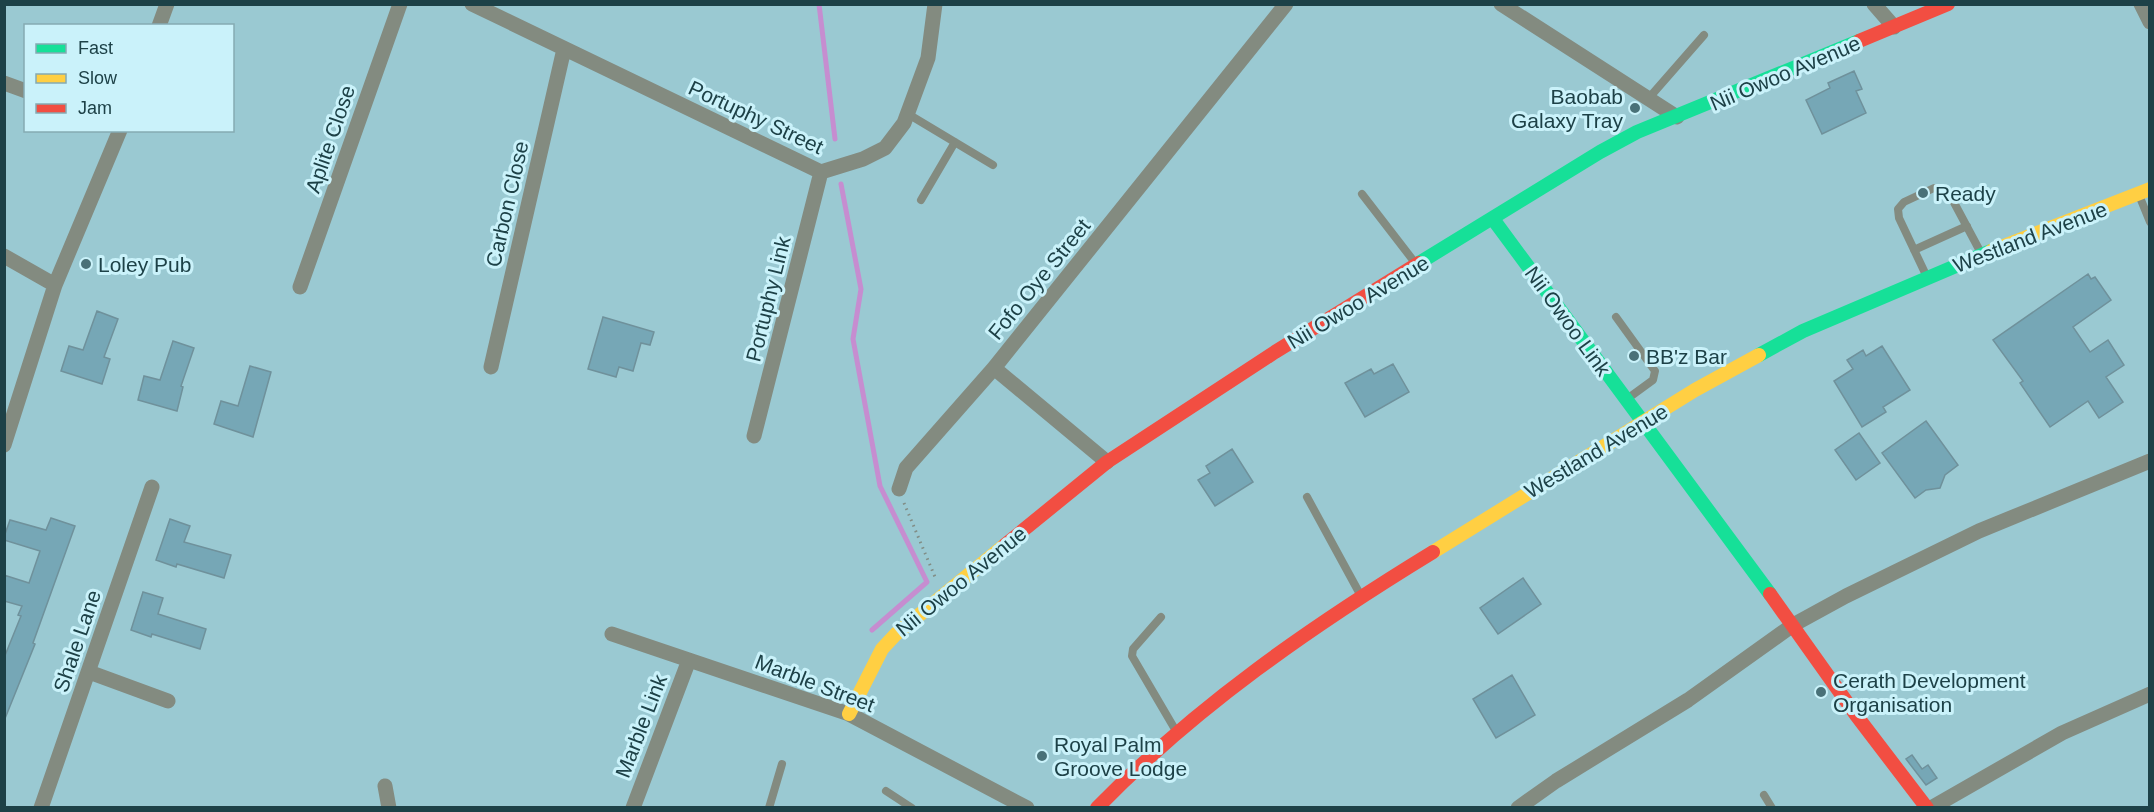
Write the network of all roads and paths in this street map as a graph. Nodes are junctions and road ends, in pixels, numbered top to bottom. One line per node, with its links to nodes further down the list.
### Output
1 (166, 4): 11 (street)
2 (400, 4): 36 (street, Aplite Close)
3 (472, 4): 14 (street, Portuphy Street)
4 (935, 4): 18 (street, Portuphy Street)
5 (1286, 4): 39 (street, Fofo Oye Street)
6 (1501, 4): 17 (street)
7 (1874, 4): 12 (street)
8 (1948, 4): 12 (street, Nii Owoo Avenue)
9 (2141, 4): 10 (street)
10 (2150, 22)
11 (160, 24)
12 (1894, 27): 19 (street, Nii Owoo Avenue)
13 (1704, 35): 17 (lane)
14 (564, 49): 23 (street, Portuphy Street); 38 (street, Carbon Close)
15 (4, 83): 16 (street)
16 (24, 90)
17 (1648, 99): 19 (street)
18 (908, 114): 21 (lane); 23 (street, Portuphy Street)
19 (1677, 117): 27 (street, Nii Owoo Avenue)
20 (119, 132): 35 (street)
21 (955, 142): 22 (lane); 26 (lane)
22 (993, 165)
23 (821, 172): 42 (street, Portuphy Link)
24 (2144, 192): 28 (lane); 31 (street, Westland Avenue)
25 (1362, 194): 33 (lane)
26 (921, 200)
27 (1493, 219): 33 (street, Nii Owoo Avenue); 40 (street, Nii Owoo Link)
28 (2150, 222)
29 (1967, 226): 30 (lane); 30 (lane); 31 (lane)
30 (1914, 250): 34 (lane)
31 (1982, 254): 34 (street, Westland Avenue)
32 (4, 256): 35 (street)
33 (1418, 266): 45 (street, Nii Owoo Avenue)
34 (1927, 277): 41 (street, Westland Avenue)
35 (55, 285): 43 (street)
36 (300, 287)
37 (1616, 316): 40 (lane)
38 (491, 368)
39 (994, 368): 45 (street); 47 (street, Fofo Oye Street)
40 (1626, 400): 41 (street, Nii Owoo Link)
41 (1643, 423): 50 (street, Westland Avenue); 52 (street, Nii Owoo Link)
42 (754, 436)
43 (4, 446)
44 (2150, 461): 52 (street)
45 (1107, 462): 49 (street, Nii Owoo Avenue)
46 (152, 488): 55 (street, Shale Lane)
47 (899, 489): 49 (path)
48 (1307, 497): 50 (lane)
49 (943, 596): 58 (street, Nii Owoo Avenue)
50 (1361, 596): 59 (street, Westland Avenue)
51 (1161, 617): 59 (lane)
52 (1793, 625): 71 (street); 73 (street, Nii Owoo Link)
53 (612, 634): 54 (street, Marble Street)
54 (689, 660): 58 (street, Marble Street); 66 (street, Marble Link)
55 (89, 672): 57 (street); 64 (street, Shale Lane)
56 (2150, 694): 73 (street)
57 (168, 701)
58 (849, 714): 69 (street, Marble Street)
59 (1177, 732): 70 (street, Westland Avenue)
60 (782, 764): 67 (lane)
61 (385, 786): 65 (street)
62 (886, 791): 68 (lane)
63 (1764, 795): 72 (lane)
64 (41, 807)
65 (389, 807)
66 (633, 807)
67 (769, 807)
68 (912, 807)
69 (1027, 807)
70 (1097, 807)
71 (1518, 807)
72 (1772, 807)
73 (1929, 807)

